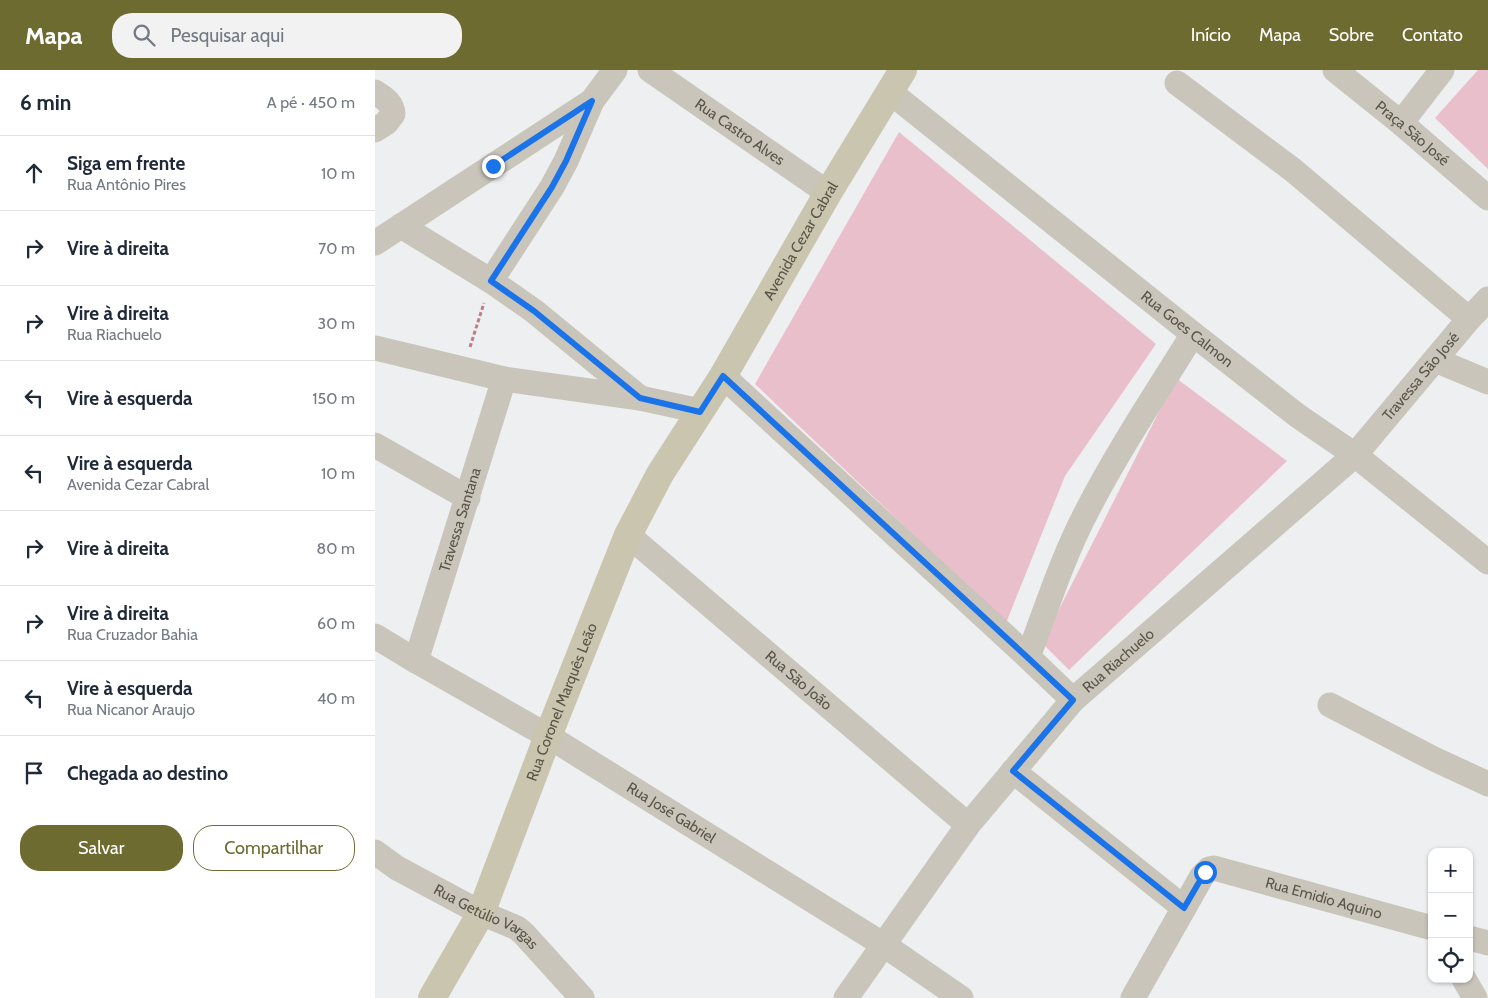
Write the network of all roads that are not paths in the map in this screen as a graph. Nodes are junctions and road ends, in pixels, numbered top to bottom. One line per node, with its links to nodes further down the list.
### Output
1 (615, 70): 8 (street)
2 (650, 70): 11 (street, Rua Castro Alves)
3 (1335, 70): 9 (street, Praça São José)
4 (1442, 70): 9 (street)
5 (897, 81): 11 (main road, Avenida Cezar Cabral); 18 (street, Rua Goes Calmon)
6 (1177, 83): 17 (street)
7 (381, 96): 10 (street)
8 (592, 101): 13 (street); 15 (street)
9 (1401, 124): 12 (street, Praça São José)
10 (375, 130)
11 (828, 193): 21 (main road, Avenida Cezar Cabral)
12 (1488, 198)
13 (401, 226): 14 (street); 15 (street)
14 (375, 243)
15 (491, 281): 24 (street)
16 (1488, 299): 17 (street, Travessa São José)
17 (1469, 319): 20 (street, Travessa São José)
18 (1193, 334): 27 (street, Rua Goes Calmon); 32 (street)
19 (375, 348): 22 (street)
20 (1435, 360): 23 (street); 27 (street, Travessa São José)
21 (723, 376): 25 (main road, Avenida Cezar Cabral); 32 (street)
22 (503, 379): 24 (street); 28 (street, Travessa Santana)
23 (1488, 382)
24 (640, 398): 25 (street)
25 (700, 412): 29 (main road, Rua Coronel Marquês Leão)
26 (375, 444): 28 (street)
27 (1355, 455): 30 (street, Rua Goes Calmon); 34 (street, Rua Riachuelo)
28 (467, 498): 33 (street, Travessa Santana)
29 (628, 535): 36 (main road, Rua Coronel Marquês Leão); 39 (street, Rua São João)
30 (1488, 562)
31 (375, 636): 33 (street, Rua José Gabriel)
32 (1027, 657): 34 (street)
33 (416, 661): 36 (street, Rua José Gabriel)
34 (1073, 700): 37 (street, Rua Riachuelo)
35 (1330, 705): 38 (street)
36 (548, 736): 42 (main road, Rua Coronel Marquês Leão); 46 (street, Rua José Gabriel)
37 (1013, 771): 39 (street, Rua Riachuelo); 41 (street)
38 (1488, 784)
39 (967, 826): 46 (street, Rua Riachuelo)
40 (375, 852): 42 (street, Rua Getúlio Vargas)
41 (1184, 908): 43 (street, Rua Emidio Aquino); 52 (street)
42 (481, 913): 48 (main road, Rua Coronel Marquês Leão); 49 (street, Rua Getúlio Vargas)
43 (1428, 927)
44 (1473, 939): 45 (street)
45 (1488, 944)
46 (884, 945): 50 (street, Rua Riachuelo); 51 (street, Rua José Gabriel)
47 (1466, 983): 53 (street)
48 (432, 998)
49 (582, 998)
50 (847, 998)
51 (961, 998)
52 (1133, 998)
53 (1475, 998)

